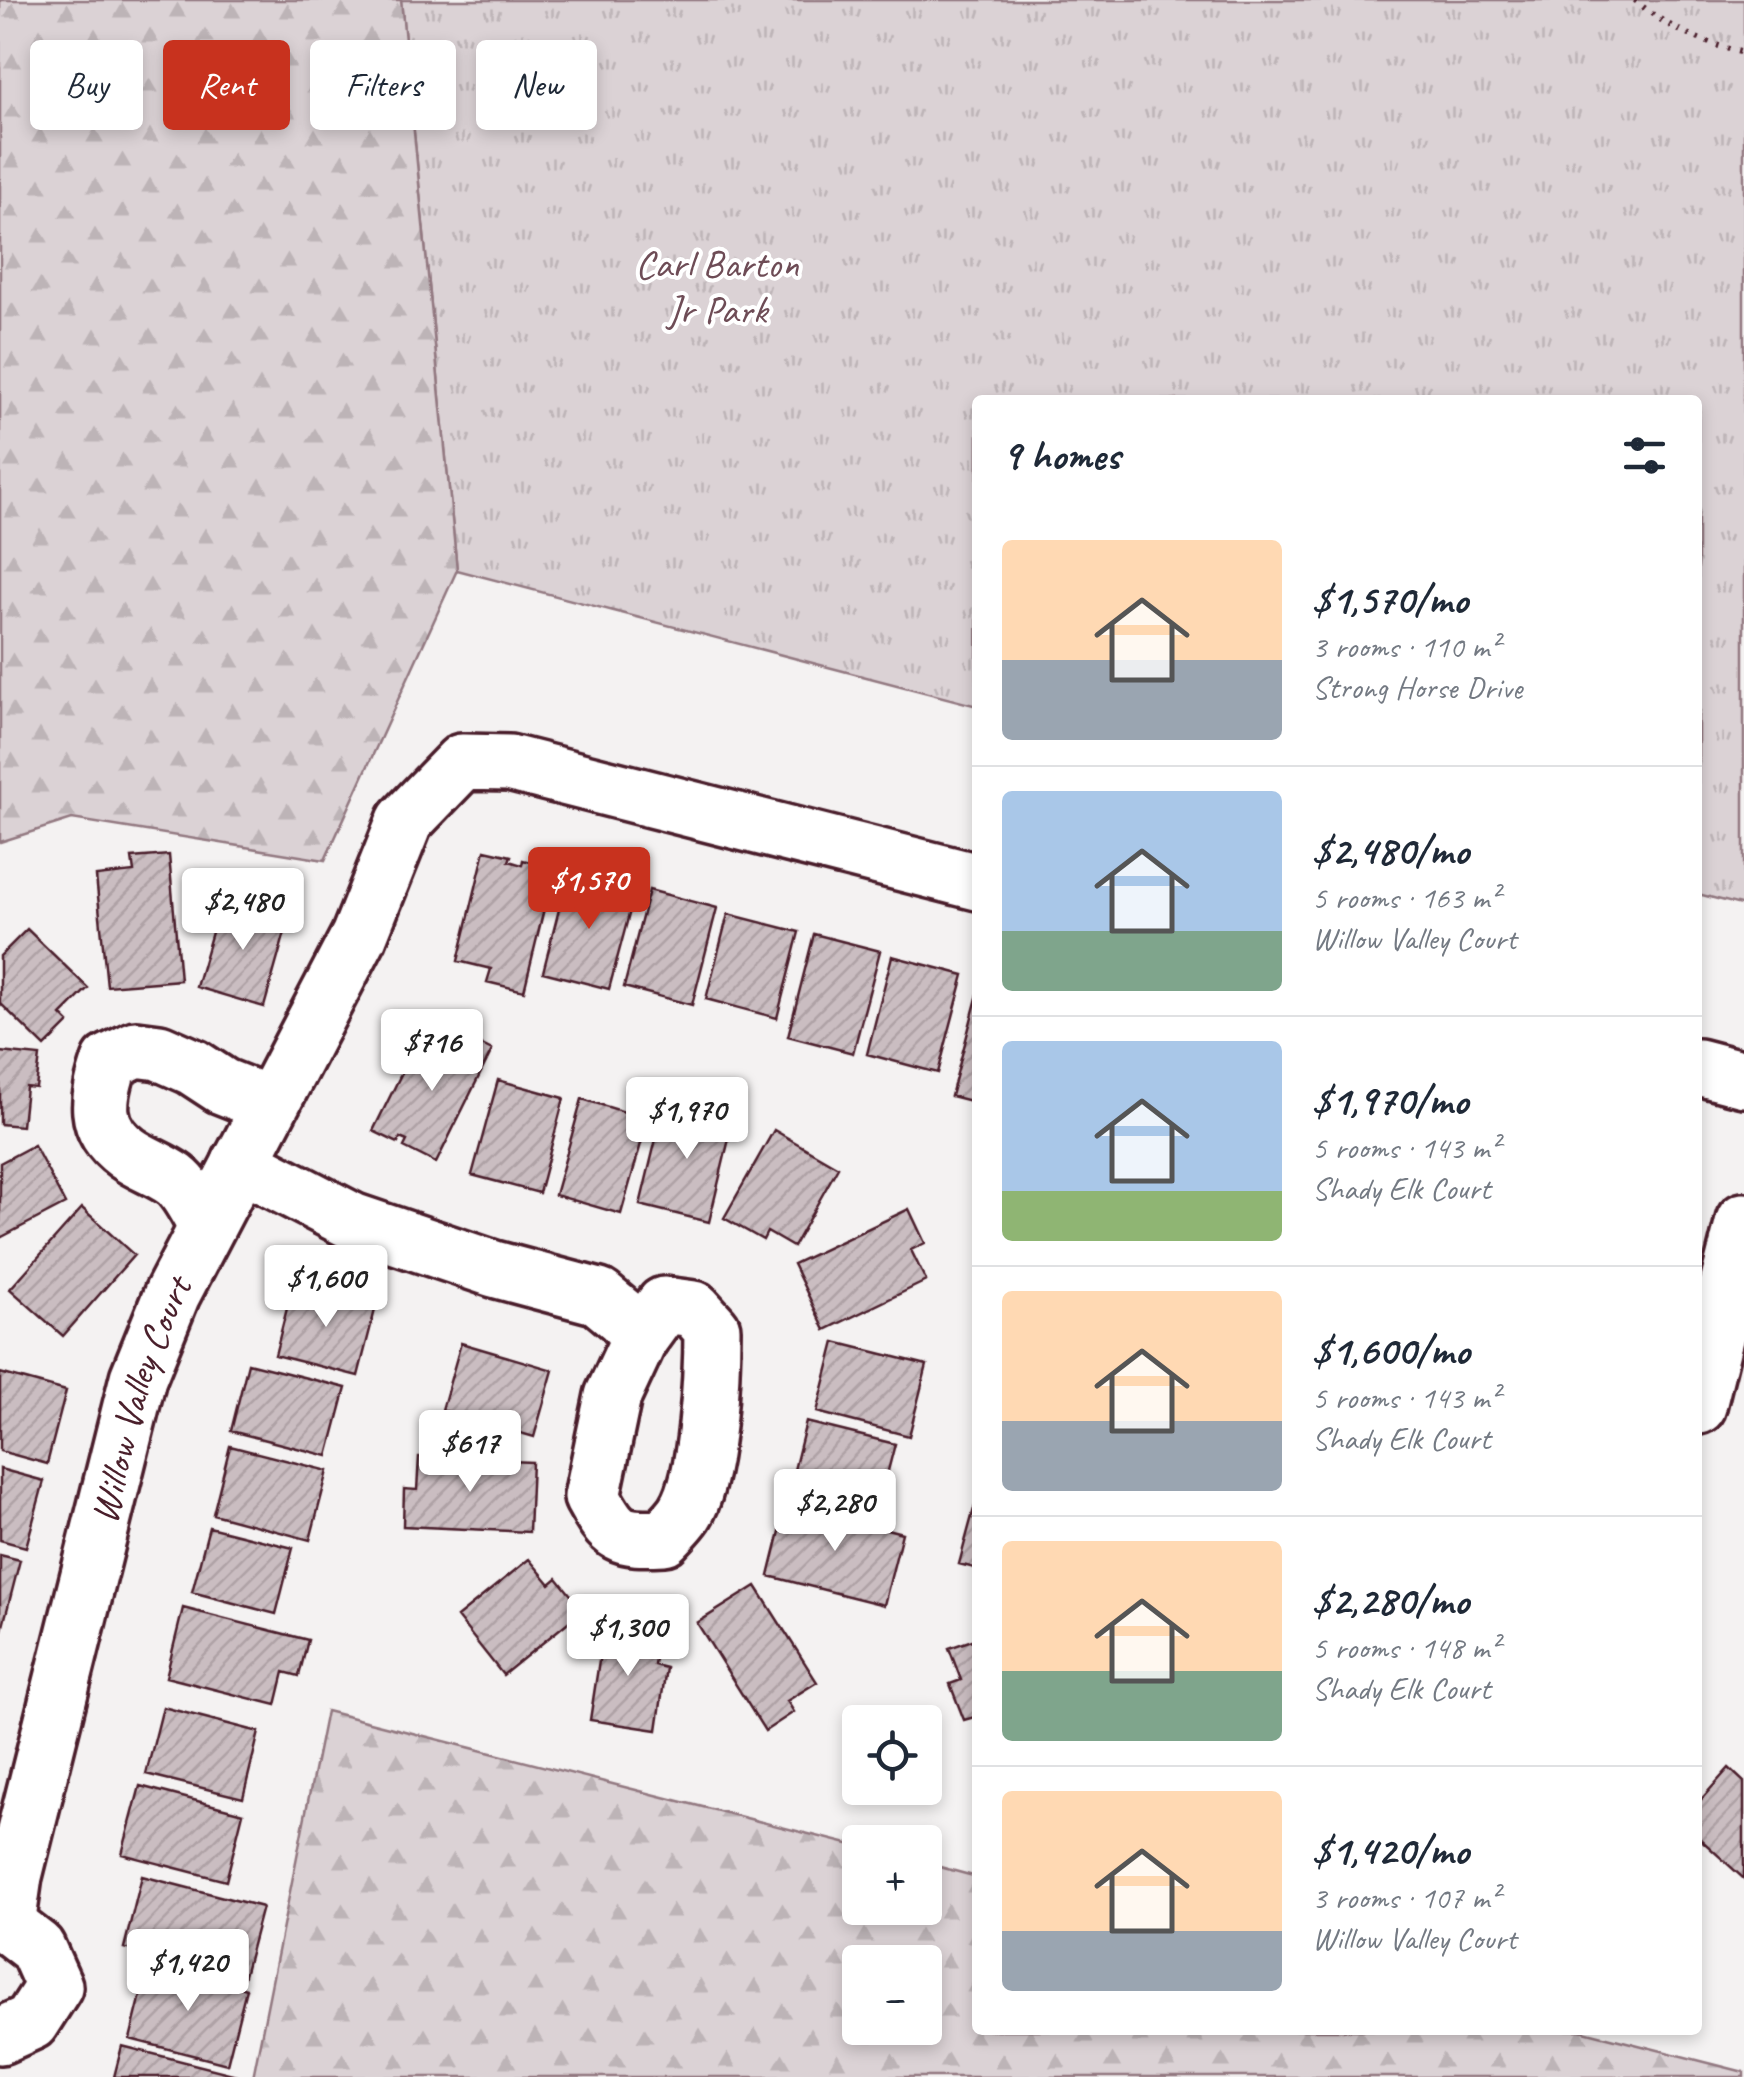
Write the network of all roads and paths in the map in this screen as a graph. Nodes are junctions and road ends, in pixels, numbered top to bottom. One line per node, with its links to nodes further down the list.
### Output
1 (1635, 0): 2 (path)
2 (1744, 53)
3 (972, 880): 6 (street, Willow Valley Court)
4 (1702, 1069): 5 (street)
5 (1744, 1079)
6 (270, 1106): 7 (street, Willow Valley Court); 9 (street)
7 (240, 1162): 9 (street, Willow Valley Court); 10 (street)
8 (1744, 1222): 11 (street)
9 (206, 1225): 12 (street, Willow Valley Court)
10 (640, 1338)
11 (1702, 1390)
12 (4, 1926): 13 (street, Willow Valley Court)
13 (0, 2036)

